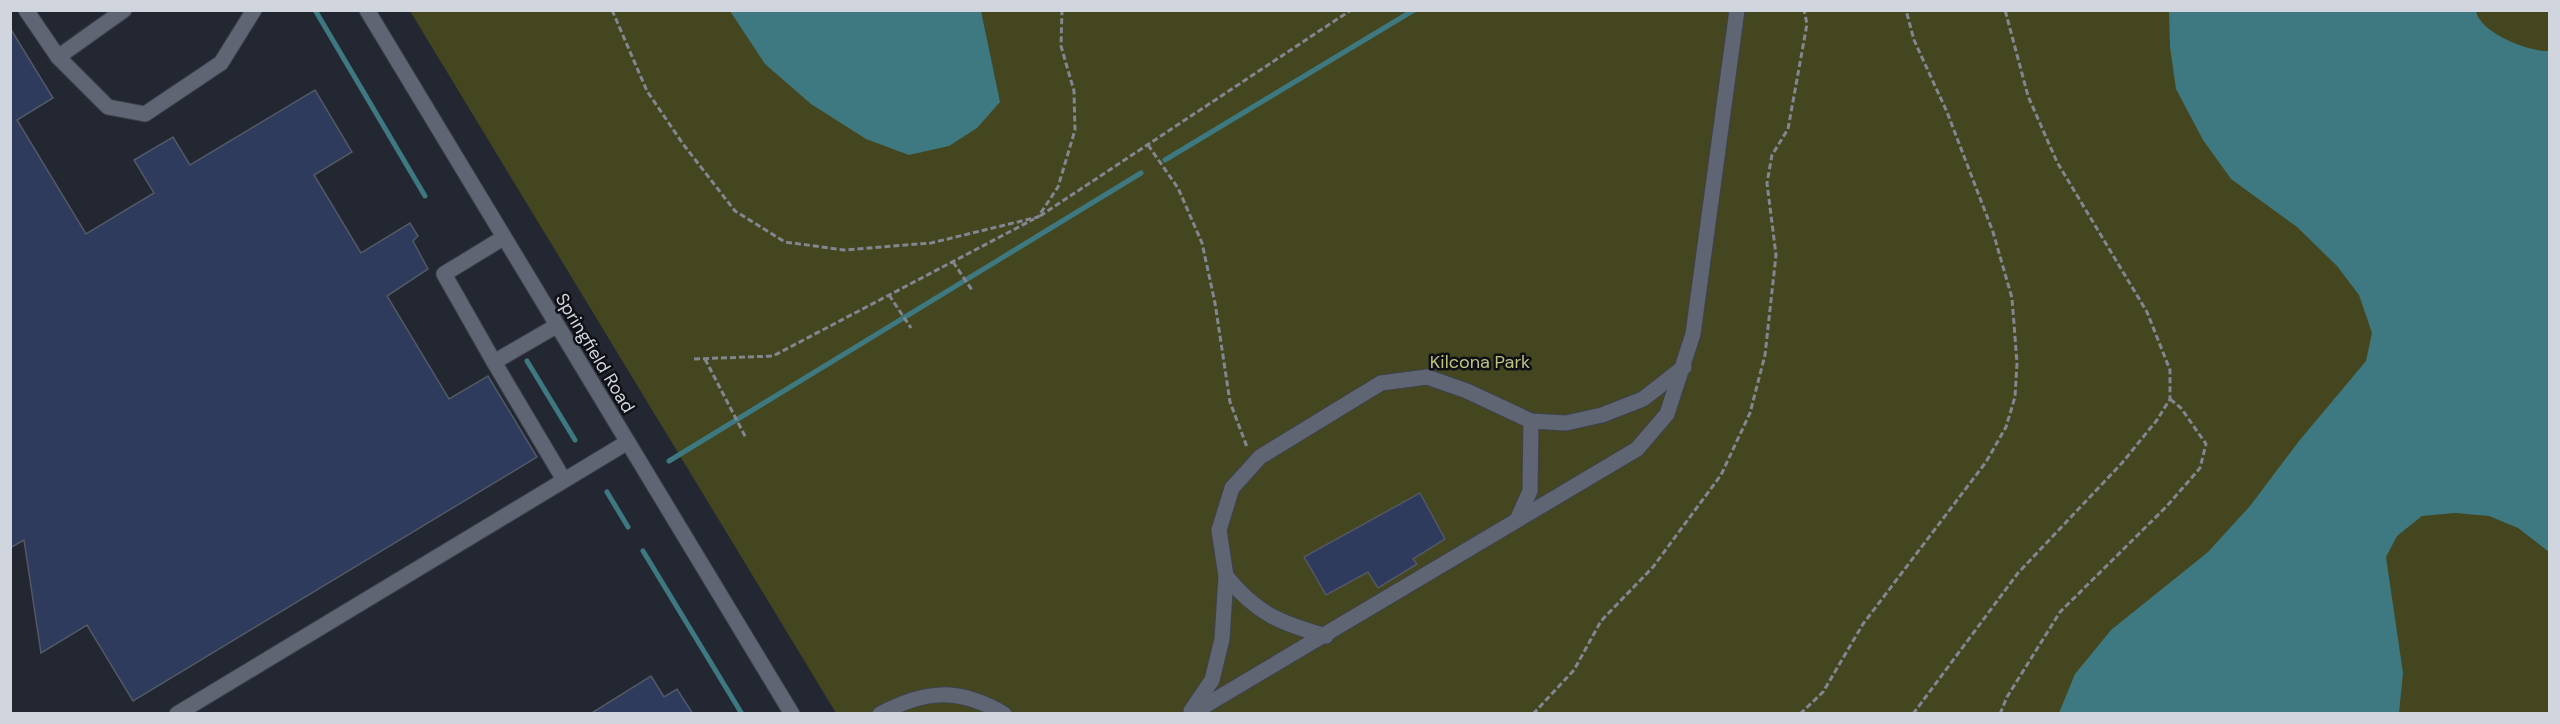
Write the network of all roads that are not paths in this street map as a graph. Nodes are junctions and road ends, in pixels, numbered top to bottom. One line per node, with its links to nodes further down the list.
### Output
1 (26, 10): 6 (street)
2 (124, 10): 6 (street)
3 (254, 10): 6 (street)
4 (367, 10): 7 (street, Springfield Road)
5 (1737, 10): 10 (street)
6 (58, 57)
7 (503, 238): 8 (street, Springfield Road); 9 (street)
8 (556, 326): 9 (street); 12 (street, Springfield Road)
9 (494, 362): 13 (street)
10 (1683, 367): 11 (street); 14 (street)
11 (1531, 421): 14 (street); 15 (street)
12 (626, 443): 13 (street); 18 (street, Springfield Road)
13 (564, 480): 17 (street)
14 (1517, 520): 16 (street)
15 (1226, 576): 16 (street); 21 (street)
16 (1326, 636): 21 (street)
17 (177, 714)
18 (792, 714)
19 (880, 714): 20 (street)
20 (1004, 714)
21 (1190, 714)

